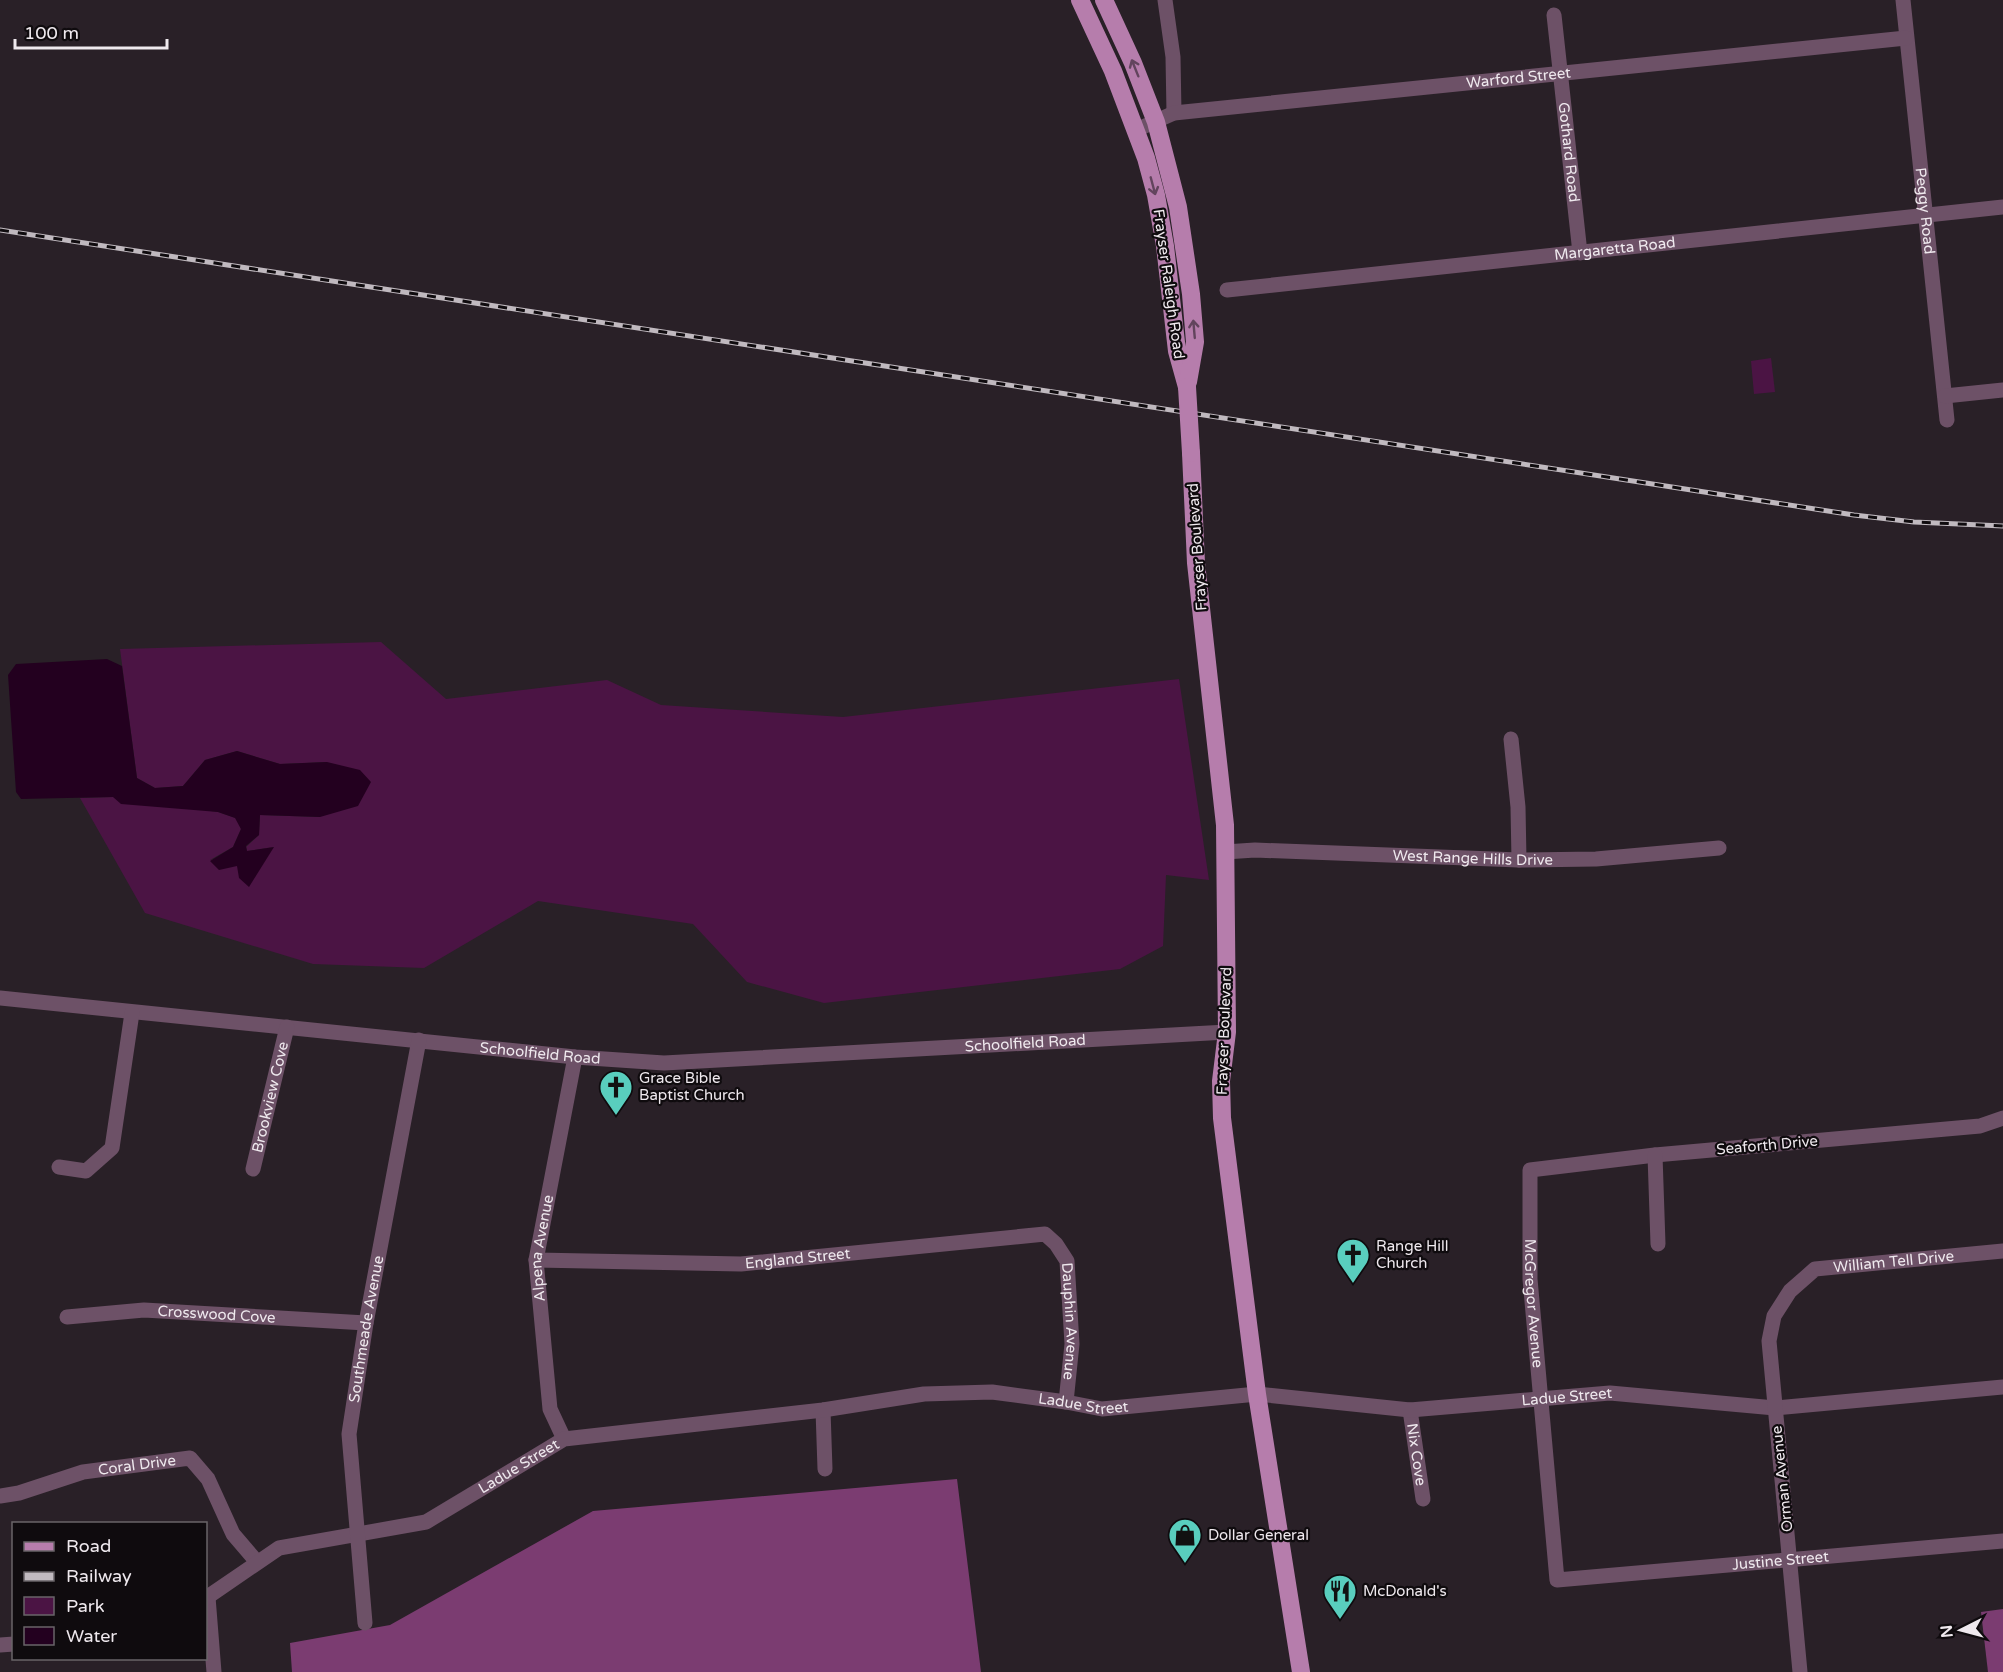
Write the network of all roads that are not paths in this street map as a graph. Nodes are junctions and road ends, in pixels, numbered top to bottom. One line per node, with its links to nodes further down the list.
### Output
1 (1080, 0): 10 (main road, Frayser Raleigh Road)
2 (1104, 0): 9 (main road, Frayser Raleigh Road, one-way to 2)
3 (1165, 0): 8 (street)
4 (1903, 0): 6 (street, Peggy Road)
5 (1554, 15): 7 (street, Gothard Road)
6 (1906, 38): 7 (street, Warford Street); 12 (street, Peggy Road)
7 (1560, 74): 8 (street, Warford Street); 13 (street, Gothard Road)
8 (1174, 113): 9 (street, Warford Street)
9 (1156, 123): 10 (street, Warford Street); 15 (main road, Frayser Raleigh Road, one-way to 9)
10 (1136, 130): 15 (main road, Frayser Raleigh Road, one-way to 15)
11 (2003, 207): 12 (street, Margaretta Road)
12 (1925, 215): 13 (street, Margaretta Road); 17 (street, Peggy Road)
13 (1580, 253): 14 (street, Margaretta Road)
14 (1227, 290)
15 (1187, 387): 21 (main road, Frayser Boulevard, bridge)
16 (2003, 390): 17 (street)
17 (1945, 396): 18 (street, Peggy Road)
18 (1947, 420)
19 (1511, 739): 22 (street)
20 (1719, 848): 22 (street, West Range Hills Drive)
21 (1225, 852): 22 (street, West Range Hills Drive); 26 (main road, Frayser Boulevard)
22 (1520, 860)
23 (0, 998): 24 (street, Schoolfield Road)
24 (132, 1013): 25 (street, Schoolfield Road); 31 (street)
25 (287, 1028): 27 (street, Schoolfield Road); 32 (street, Brookview Cove)
26 (1227, 1032): 28 (street, Schoolfield Road); 42 (main road, Frayser Boulevard)
27 (418, 1040): 28 (street, Schoolfield Road); 40 (street, Southmeade Avenue)
28 (575, 1057): 37 (street, Alpena Avenue)
29 (2003, 1118): 30 (street, Seaforth Drive)
30 (1655, 1155): 33 (street, Seaforth Drive); 35 (street)
31 (59, 1167)
32 (253, 1169)
33 (1530, 1170): 43 (street, McGregor Avenue)
34 (1056, 1244): 37 (street, England Street); 44 (street, Dauphin Avenue)
35 (1658, 1244)
36 (2003, 1251): 38 (street, William Tell Drive)
37 (536, 1260): 48 (street, Alpena Avenue)
38 (1790, 1291): 45 (street, Orman Avenue)
39 (67, 1317): 40 (street, Crosswood Cove)
40 (366, 1323): 52 (street, Southmeade Avenue)
41 (2003, 1388): 45 (street, Ladue Street)
42 (1257, 1394): 44 (street, Ladue Street); 47 (street, Ladue Street); 60 (main road, Frayser Boulevard)
43 (1539, 1398): 45 (street, Ladue Street); 47 (street, Ladue Street); 56 (street, McGregor Avenue)
44 (1066, 1402): 46 (street, Ladue Street)
45 (1775, 1408): 54 (street, Orman Avenue)
46 (823, 1410): 48 (street, Ladue Street); 49 (street)
47 (1410, 1410): 51 (street, Nix Cove)
48 (564, 1438): 52 (street, Ladue Street)
49 (825, 1469)
50 (0, 1496): 55 (street, Coral Drive)
51 (1423, 1499)
52 (358, 1533): 55 (street, Ladue Street); 58 (street, Southmeade Avenue)
53 (2003, 1541): 54 (street, Justine Street)
54 (1790, 1560): 56 (street, Justine Street); 61 (street, Orman Avenue)
55 (257, 1563): 57 (street, Ladue Street)
56 (1557, 1580)
57 (207, 1598): 59 (street)
58 (365, 1623)
59 (214, 1672)
60 (1301, 1672)
61 (1800, 1672)

